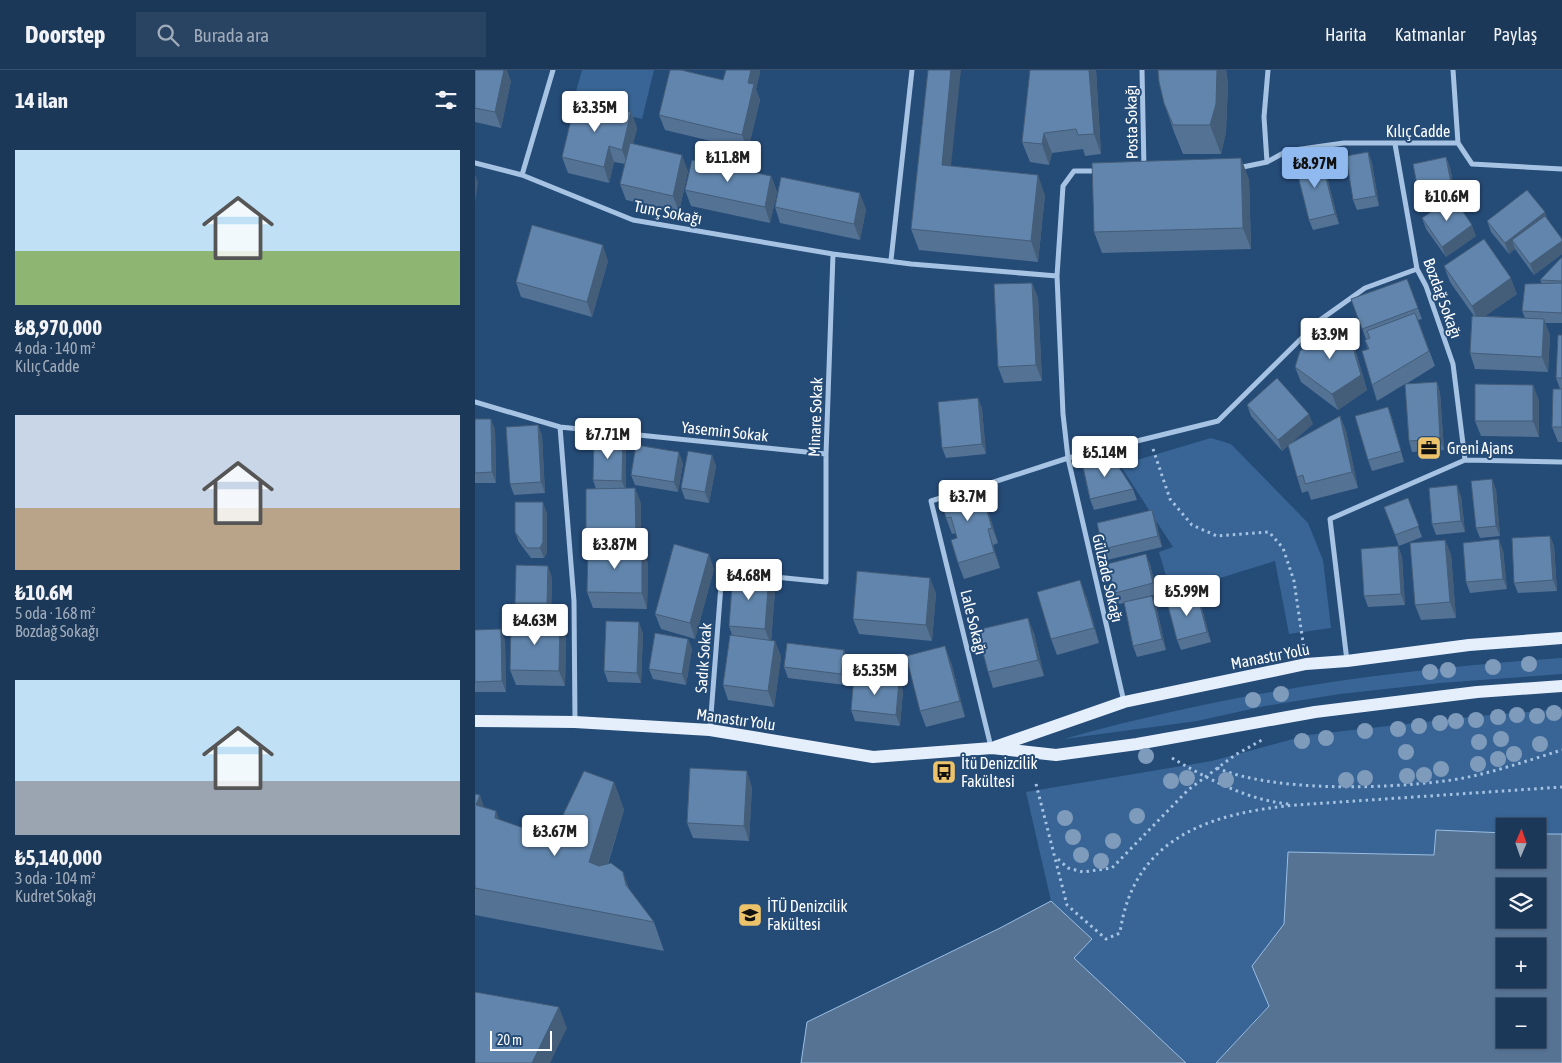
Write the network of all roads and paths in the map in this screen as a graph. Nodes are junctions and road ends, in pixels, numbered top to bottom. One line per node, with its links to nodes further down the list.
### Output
1 (553, 70): 16 (street)
2 (912, 70): 18 (street)
3 (1142, 70): 13 (street, Posta Sokağı)
4 (1268, 70): 8 (street)
5 (1453, 70): 6 (street)
6 (1458, 143): 7 (street, Kılıç Cadde); 11 (street, Kılıç Cadde)
7 (1395, 144): 8 (street, Kılıç Cadde); 19 (street, Bozdağ Sokağı)
8 (1267, 162): 10 (street)
9 (475, 163): 16 (street, Tunç Sokağı)
10 (1233, 168)
11 (1562, 169)
12 (1134, 170): 13 (street)
13 (1144, 170): 14 (street, Posta Sokağı)
14 (1154, 170)
15 (1104, 171): 20 (street, Gülzade Sokağı)
16 (522, 175): 17 (street, Tunç Sokağı)
17 (833, 254): 18 (street, Tunç Sokağı); 24 (street, Minare Sokak)
18 (891, 260): 20 (street, Tunç Sokağı)
19 (1417, 269): 23 (street); 26 (street, Bozdağ Sokağı)
20 (1057, 276): 25 (street, Gülzade Sokağı)
21 (475, 402): 22 (street, Yasemin Sokak)
22 (560, 427): 24 (street, Yasemin Sokak); 38 (street)
23 (1150, 439): 25 (street); 34 (path)
24 (827, 454): 31 (street, Minare Sokak)
25 (1068, 458): 28 (street); 36 (street, Gülzade Sokağı)
26 (1465, 460): 27 (street); 33 (street)
27 (1562, 462)
28 (959, 493)
29 (949, 496): 41 (street, Lale Sokağı)
30 (750, 574): 39 (street, Sadık Sokak)
31 (760, 575)
32 (1562, 638): 33 (main road, Manastır Yolu)
33 (1347, 661): 34 (main road, Manastır Yolu)
34 (1306, 664): 36 (main road, Manastır Yolu)
35 (1562, 686): 41 (main road, Manastır Yolu)
36 (1124, 702): 41 (main road, Manastır Yolu)
37 (475, 721): 38 (main road, Manastır Yolu)
38 (575, 722): 39 (main road, Manastır Yolu)
39 (710, 730): 41 (main road, Manastır Yolu)
40 (1261, 740): 44 (path)
41 (992, 748)
42 (1562, 750): 44 (path)
43 (1172, 758): 45 (path)
44 (1217, 768): 45 (path)
45 (1206, 777): 48 (path); 49 (path)
46 (1036, 784): 49 (path)
47 (1562, 787): 48 (path)
48 (1296, 805): 49 (path)
49 (1057, 858)

